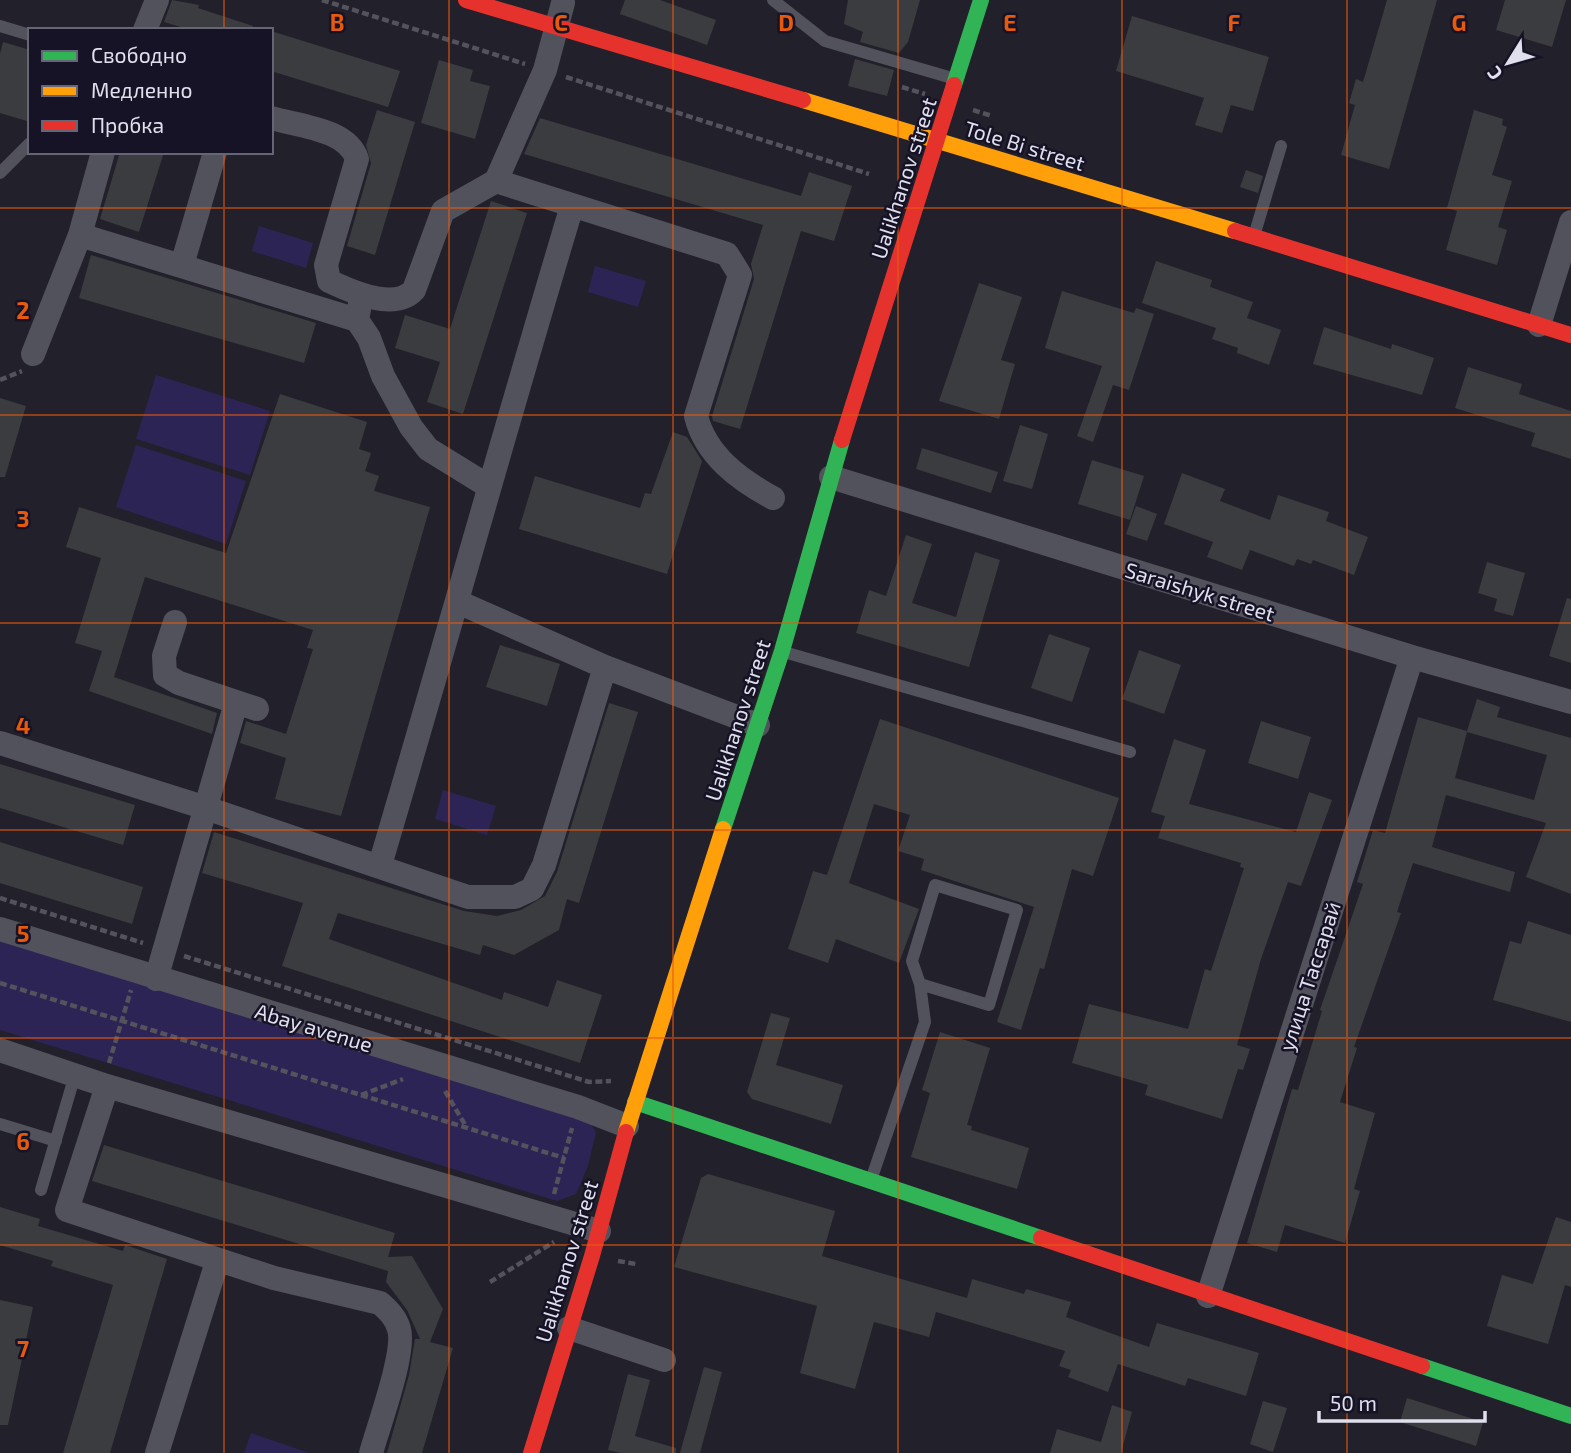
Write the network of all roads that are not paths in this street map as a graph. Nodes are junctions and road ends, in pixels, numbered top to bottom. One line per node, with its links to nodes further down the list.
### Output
1 (157, 0): 7 (street)
2 (466, 0): 5 (street, Tole Bi street)
3 (773, 0): 9 (lane)
4 (981, 0): 9 (street, Ualikhanov street)
5 (561, 9): 11 (street, Tole Bi street); 17 (street)
6 (0, 26): 8 (lane)
7 (146, 28)
8 (28, 34)
9 (956, 79): 11 (street, Ualikhanov street)
10 (273, 119): 23 (street)
11 (937, 140): 21 (street, Tole Bi street); 28 (street, Ualikhanov street)
12 (28, 145): 16 (lane)
13 (1281, 146): 21 (lane)
14 (102, 154): 20 (street)
15 (214, 154): 22 (street)
16 (0, 173)
17 (496, 181): 18 (street); 23 (street)
18 (572, 206): 29 (street); 30 (street)
19 (1571, 222): 25 (street)
20 (80, 235): 22 (street); 27 (street)
21 (1254, 236): 25 (street, Tole Bi street)
22 (182, 265): 24 (street)
23 (362, 293): 24 (street)
24 (357, 320): 29 (street)
25 (1539, 325): 26 (street, Tole Bi street)
26 (1571, 335)
27 (33, 354)
28 (831, 477): 33 (street, Ualikhanov street); 34 (street, Saraishyk street)
29 (488, 486): 31 (street)
30 (773, 498)
31 (458, 602): 35 (street); 41 (street)
32 (174, 622): 40 (street)
33 (782, 651): 37 (street, Ualikhanov street); 39 (lane)
34 (1412, 657): 36 (street, Saraishyk street); 55 (street, улица Тассарай)
35 (605, 667): 37 (street); 41 (street)
36 (1571, 702)
37 (758, 725): 48 (street, Ualikhanov street)
38 (0, 743): 40 (street)
39 (1130, 752)
40 (204, 807): 41 (street); 43 (street)
41 (380, 865)
42 (0, 929): 43 (street, Abay avenue)
43 (156, 979): 48 (street, Abay avenue)
44 (920, 984): 44 (lane); 51 (lane)
45 (0, 1050): 47 (street)
46 (108, 1074): 47 (street); 53 (street); 54 (street)
47 (75, 1075): 50 (lane)
48 (631, 1114): 51 (street); 53 (street, Ualikhanov street)
49 (0, 1124): 50 (lane)
50 (56, 1140): 52 (lane)
51 (870, 1181): 55 (street)
52 (41, 1190)
53 (598, 1231): 56 (street, Ualikhanov street)
54 (217, 1262): 59 (street); 60 (street)
55 (1208, 1296): 58 (street)
56 (569, 1328): 57 (street); 61 (street, Ualikhanov street)
57 (664, 1360)
58 (1571, 1416)
59 (157, 1453)
60 (371, 1453)
61 (531, 1453)

